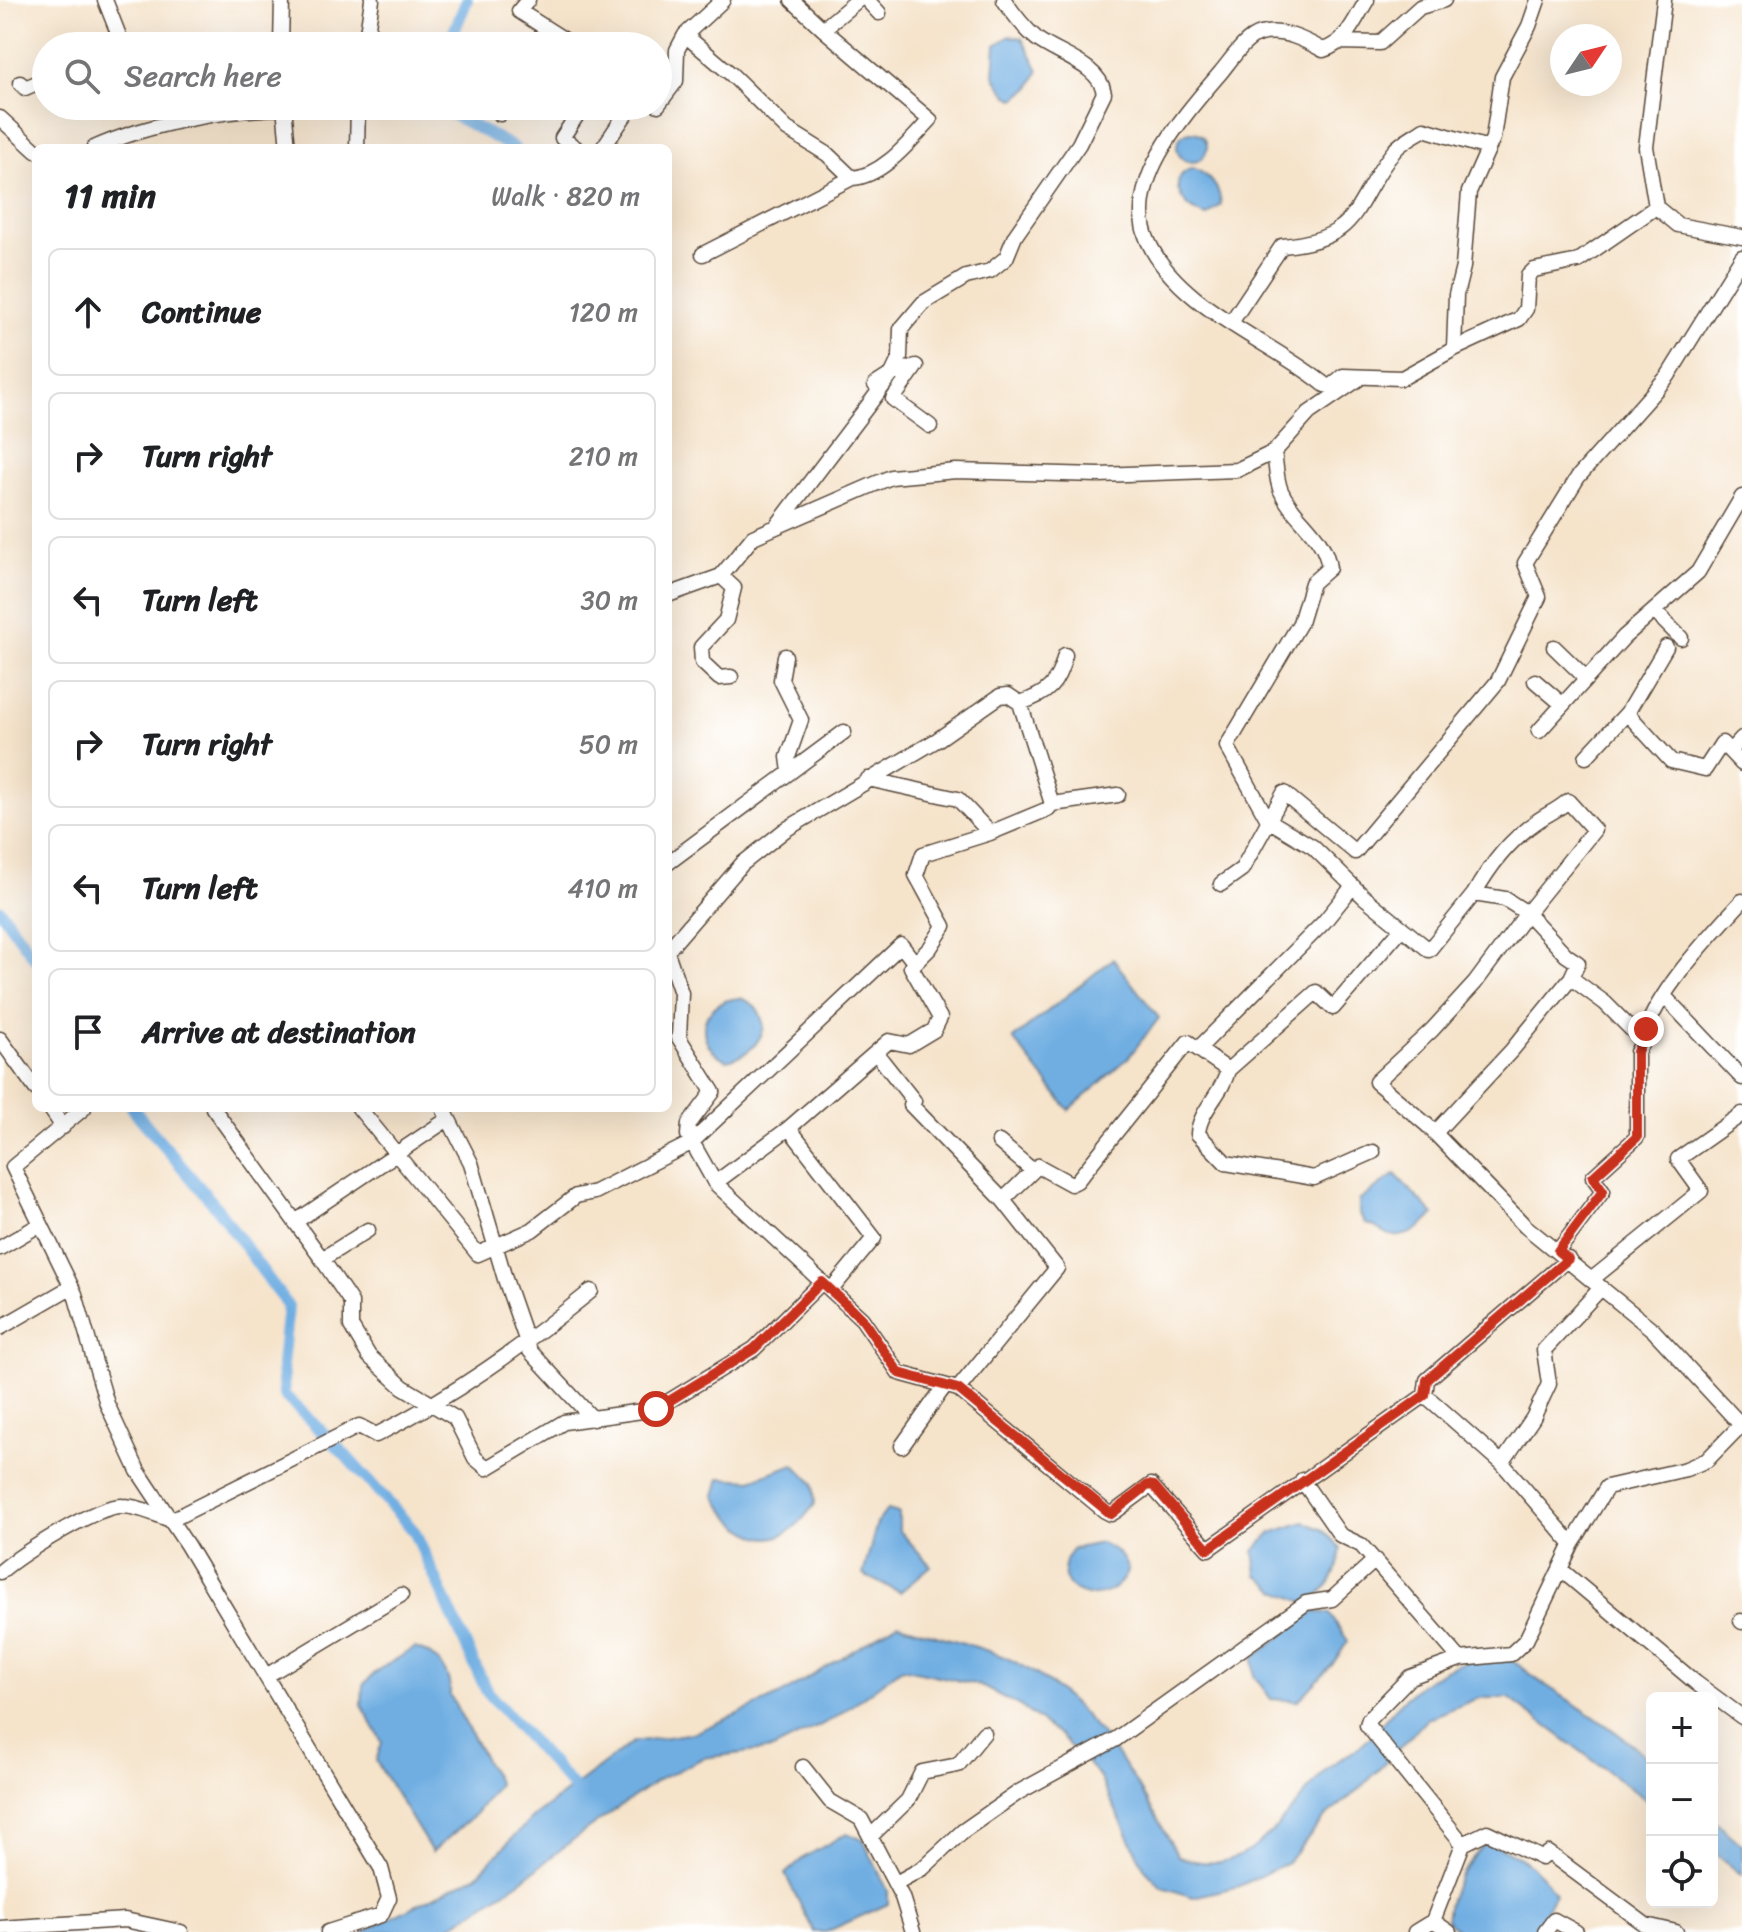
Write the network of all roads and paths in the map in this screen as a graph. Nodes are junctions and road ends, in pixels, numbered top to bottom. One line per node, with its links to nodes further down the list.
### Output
1 (105, 0): 16 (street)
2 (282, 0): 17 (street)
3 (372, 0): 18 (street)
4 (528, 0): 19 (street)
5 (723, 0): 20 (street)
6 (858, 0): 15 (street)
7 (867, 0): 14 (street)
8 (1004, 0): 45 (street)
9 (1367, 0): 21 (street)
10 (1444, 0): 21 (street)
11 (1538, 0): 37 (street)
12 (1664, 0): 39 (street)
13 (799, 2): 15 (street)
14 (879, 13)
15 (823, 29): 38 (street)
16 (118, 32)
17 (281, 32)
18 (367, 32)
19 (545, 32)
20 (685, 35): 24 (street); 38 (street)
21 (1339, 42): 43 (street)
22 (20, 83): 23 (street)
23 (32, 85)
24 (672, 86)
25 (0, 118): 36 (street)
26 (195, 120): 31 (street)
27 (285, 120): 32 (street)
28 (358, 120): 33 (street)
29 (574, 120): 34 (street)
30 (622, 120): 35 (street)
31 (108, 144)
32 (288, 144)
33 (357, 144)
34 (570, 144)
35 (606, 144)
36 (32, 147)
37 (1488, 148): 43 (street); 44 (street)
38 (852, 178): 41 (street)
39 (1656, 207): 40 (street); 44 (street)
40 (1742, 237)
41 (703, 254)
42 (1742, 257): 76 (street)
43 (1232, 321): 46 (street)
44 (1454, 349): 46 (street)
45 (892, 374): 47 (street); 48 (street); 51 (street)
46 (1360, 378): 49 (street)
47 (875, 385)
48 (930, 426)
49 (1274, 452): 51 (street); 76 (street)
50 (1742, 497): 54 (street)
51 (775, 529): 52 (street)
52 (721, 576): 53 (street); 60 (street)
53 (672, 594)
54 (1654, 611): 55 (street); 61 (street)
55 (1681, 638)
56 (1554, 647): 61 (street)
57 (1666, 647): 65 (street)
58 (1065, 655): 63 (street)
59 (785, 656): 72 (street)
60 (731, 677)
61 (1586, 678): 64 (street)
62 (1535, 681): 64 (street)
63 (1020, 703): 73 (street); 75 (street)
64 (1562, 704): 66 (street)
65 (1627, 713): 69 (street); 70 (street)
66 (1539, 731)
67 (844, 732): 72 (street)
68 (1742, 738): 69 (street)
69 (1730, 751): 71 (street)
70 (1586, 757)
71 (1742, 764)
72 (790, 772): 78 (street)
73 (868, 779): 77 (street); 85 (street)
74 (1118, 795): 75 (street)
75 (1052, 804): 77 (street)
76 (1268, 820): 79 (street); 80 (street)
77 (990, 833): 86 (street)
78 (672, 860)
79 (1221, 884)
80 (1353, 886): 84 (street); 92 (street)
81 (1474, 894): 83 (street); 83 (street); 84 (street)
82 (1742, 901): 89 (street)
83 (1527, 913): 88 (street); 105 (street)
84 (1402, 928): 94 (street)
85 (672, 948)
86 (914, 962): 93 (street); 107 (street)
87 (672, 965): 107 (street)
88 (1571, 978): 91 (street); 105 (street)
89 (1664, 996): 91 (street); 95 (street)
90 (0, 1039): 96 (street)
91 (1643, 1041): 119 (street)
92 (1198, 1049): 94 (street); 111 (street)
93 (876, 1053): 104 (street); 113 (street)
94 (1228, 1070): 108 (street)
95 (1742, 1078)
96 (32, 1083)
97 (53, 1112): 103 (street)
98 (80, 1112): 103 (street)
99 (216, 1112): 114 (street)
100 (362, 1112): 109 (street)
101 (446, 1114): 109 (street); 117 (street)
102 (1742, 1114): 121 (street)
103 (63, 1127): 110 (street)
104 (789, 1128): 112 (street); 122 (street)
105 (1435, 1133): 119 (street)
106 (999, 1142): 111 (street)
107 (691, 1143): 112 (street); 117 (street)
108 (1373, 1152)
109 (396, 1154): 114 (street); 117 (street)
110 (7, 1170): 115 (street)
111 (1032, 1170): 113 (street)
112 (715, 1183): 122 (street)
113 (1003, 1200): 127 (street)
114 (295, 1222): 120 (street)
115 (41, 1224): 118 (street); 123 (street)
116 (368, 1230): 120 (street)
117 (495, 1246): 126 (street)
118 (0, 1248)
119 (1563, 1255): 121 (street); 128 (street)
120 (322, 1259): 129 (street)
121 (1596, 1284): 131 (street); 133 (street)
122 (826, 1286): 127 (street); 130 (street)
123 (71, 1287): 125 (street); 135 (street)
124 (591, 1291): 126 (street)
125 (0, 1328)
126 (527, 1342): 129 (street); 130 (street)
127 (951, 1388): 132 (street); 134 (street)
128 (1425, 1395): 133 (street); 134 (street)
129 (434, 1406): 130 (street); 135 (street)
130 (593, 1419)
131 (1741, 1424): 136 (street)
132 (902, 1446)
133 (1502, 1463): 136 (street)
134 (1302, 1480): 137 (street)
135 (171, 1520): 139 (street); 142 (street)
136 (1572, 1544): 138 (street)
137 (1375, 1560): 141 (street); 148 (street)
138 (1560, 1569): 141 (street); 143 (street)
139 (0, 1572)
140 (401, 1595): 142 (street)
141 (1460, 1659): 147 (street)
142 (266, 1676): 154 (street)
143 (1742, 1717)
144 (984, 1733): 146 (street)
145 (803, 1767): 146 (street)
146 (871, 1836): 148 (street)
147 (1463, 1844): 149 (street); 152 (street)
148 (896, 1883): 155 (street)
149 (1433, 1921): 156 (street); 157 (street)
150 (0, 1928): 151 (street)
151 (80, 1928): 153 (street)
152 (1644, 1929): 160 (street)
153 (181, 1932)
154 (328, 1932)
155 (913, 1932)
156 (1415, 1932)
157 (1449, 1932)
158 (1545, 1932): 159 (street)
159 (1576, 1932)
160 (1676, 1932)

